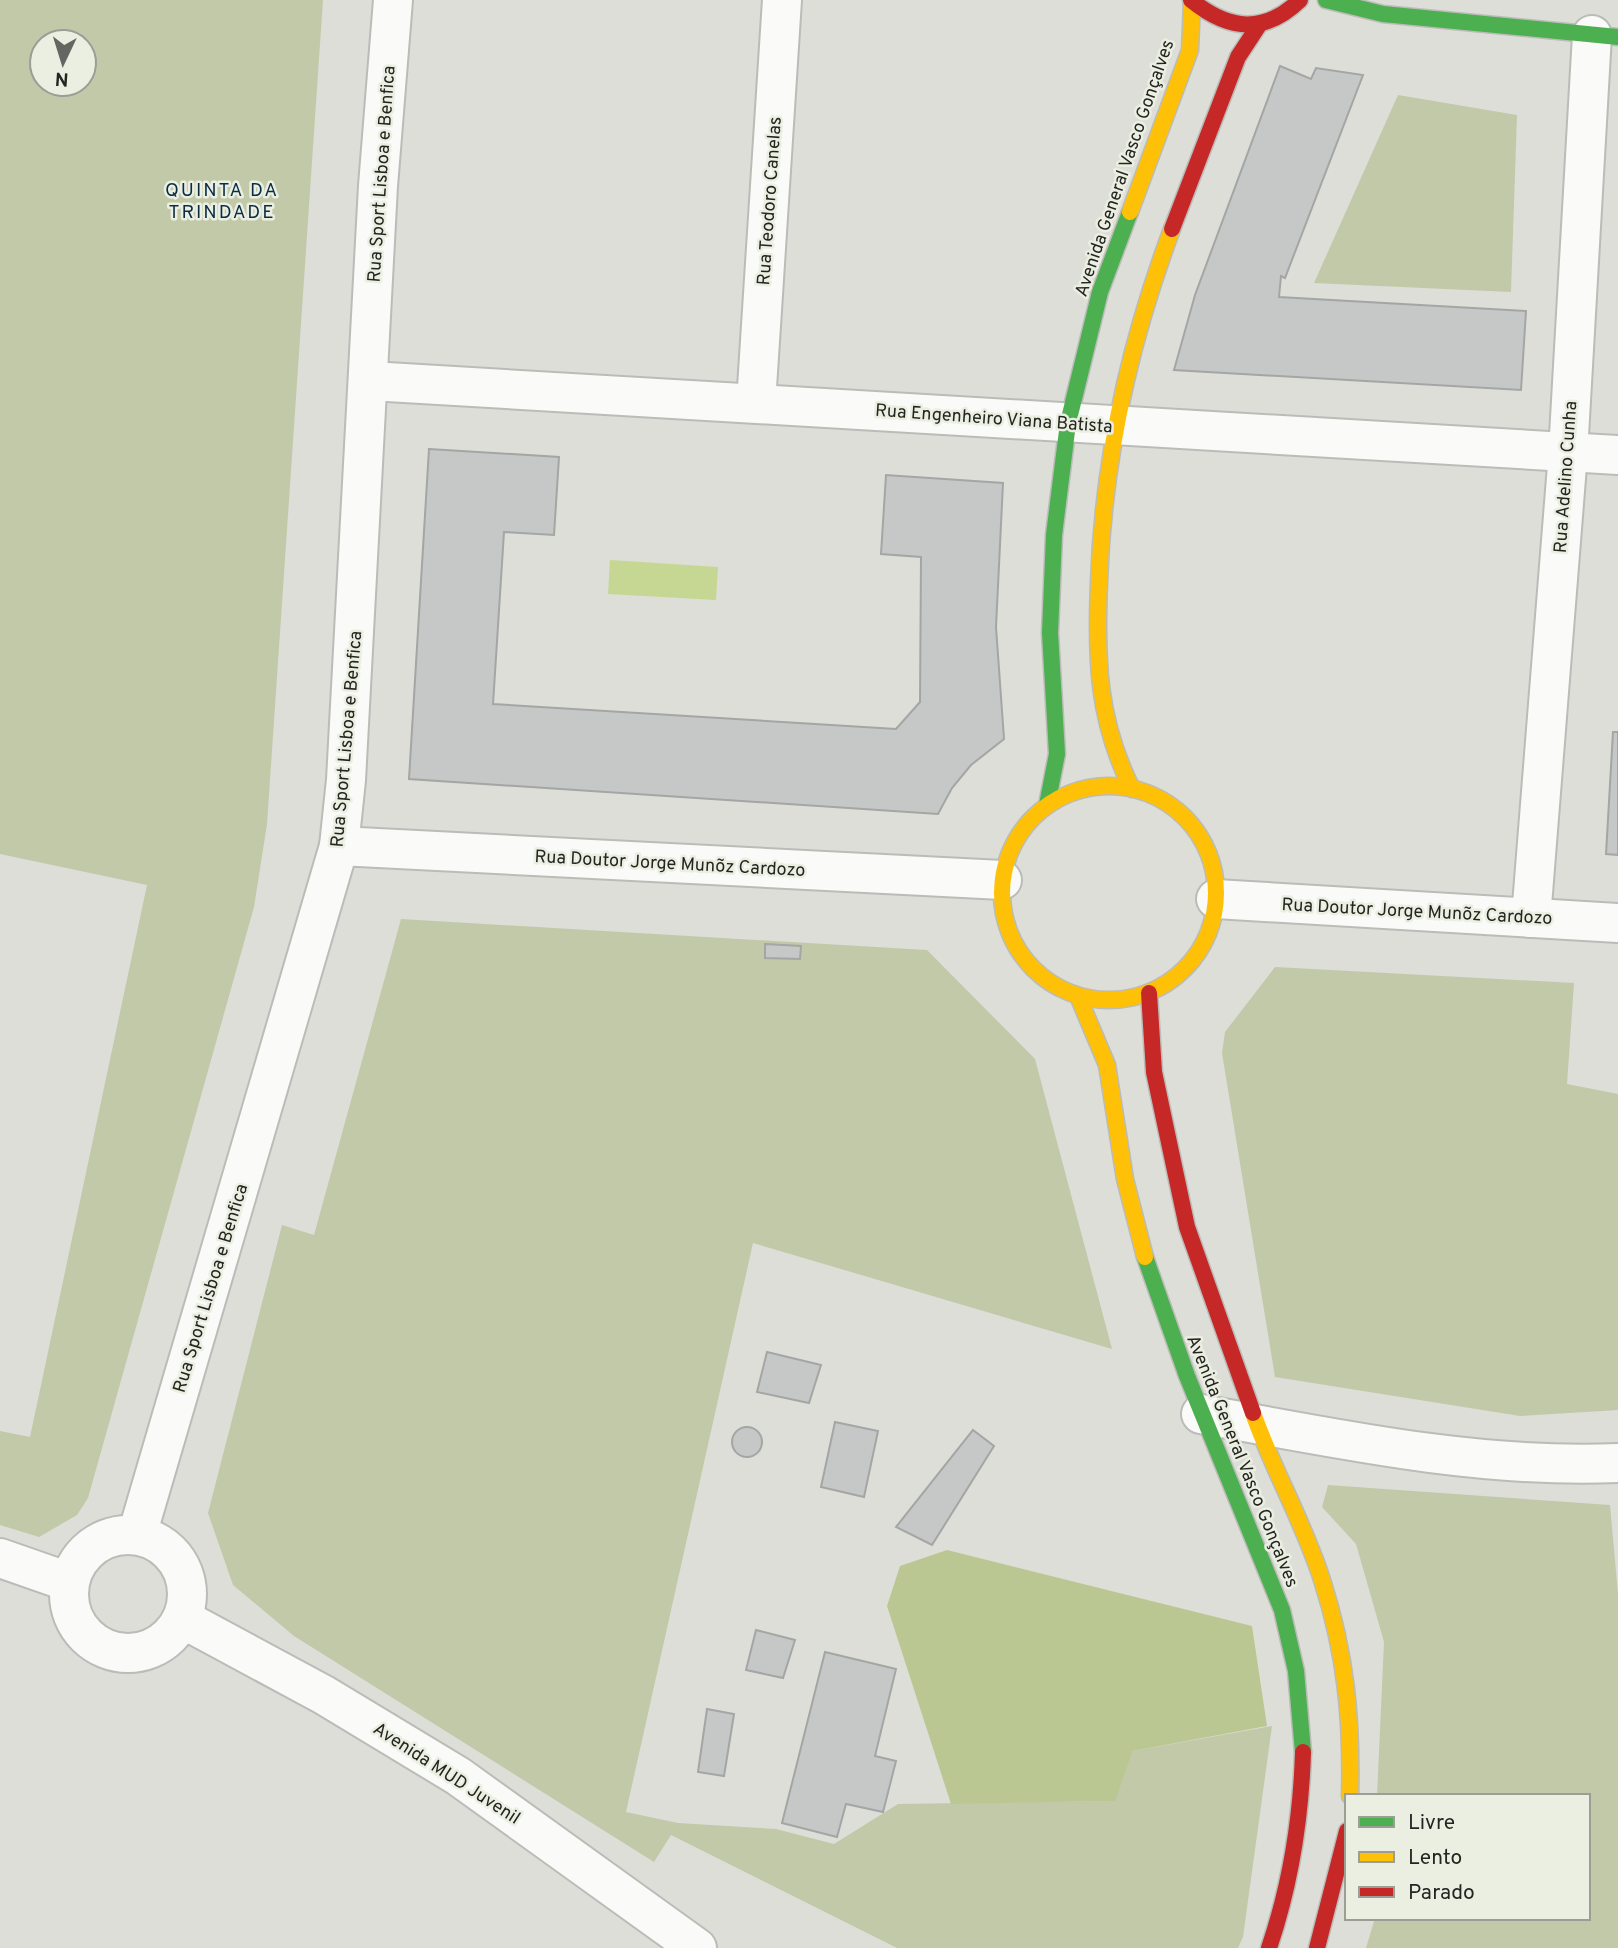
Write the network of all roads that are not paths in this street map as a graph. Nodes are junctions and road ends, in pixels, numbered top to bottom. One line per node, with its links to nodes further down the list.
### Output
1 (393, 0): 8 (street, Rua Sport Lisboa e Benfica)
2 (782, 0): 9 (street, Rua Teodoro Canelas)
3 (1191, 0): 6 (main road); 10 (main road, Avenida General Vasco Gonçalves)
4 (1300, 0): 6 (main road)
5 (1326, 0): 7 (main road)
6 (1259, 25): 11 (main road)
7 (1605, 36): 12 (street, Rua Adelino Cunha)
8 (370, 381): 9 (street, Rua Engenheiro Viana Batista); 16 (street, Rua Sport Lisboa e Benfica)
9 (756, 403): 10 (street, Rua Engenheiro Viana Batista)
10 (1068, 423): 11 (street, Rua Engenheiro Viana Batista); 15 (main road, Avenida General Vasco Gonçalves)
11 (1115, 426): 12 (street, Rua Engenheiro Viana Batista); 14 (main road)
12 (1568, 453): 13 (street, Rua Engenheiro Viana Batista); 19 (street, Rua Adelino Cunha)
13 (1618, 456)
14 (1132, 789): 15 (main road); 18 (main road)
15 (1047, 805): 17 (main road)
16 (338, 846): 17 (street, Rua Doutor Jorge Munõz Cardozo); 28 (street, Rua Sport Lisboa e Benfica)
17 (1002, 880): 22 (main road)
18 (1216, 899): 19 (street, Rua Doutor Jorge Munõz Cardozo); 21 (main road)
19 (1531, 918): 20 (street, Rua Doutor Jorge Munõz Cardozo)
20 (1618, 923)
21 (1149, 993): 22 (main road); 24 (main road, Avenida General Vasco Gonçalves)
22 (1078, 996): 23 (main road, Avenida General Vasco Gonçalves)
23 (1202, 1414): 24 (street); 35 (main road, Avenida General Vasco Gonçalves)
24 (1257, 1424): 25 (street); 26 (main road, Avenida General Vasco Gonçalves)
25 (1325, 1436): 26 (street); 27 (street)
26 (1272, 1461): 32 (main road, Avenida General Vasco Gonçalves)
27 (1618, 1463)
28 (137, 1535): 30 (street); 31 (street)
29 (0, 1558): 30 (street)
30 (69, 1582): 31 (street)
31 (183, 1619): 34 (street, Avenida MUD Juvenil)
32 (1350, 1794)
33 (1345, 1848): 36 (main road)
34 (698, 1948)
35 (1269, 1948)
36 (1317, 1948)

